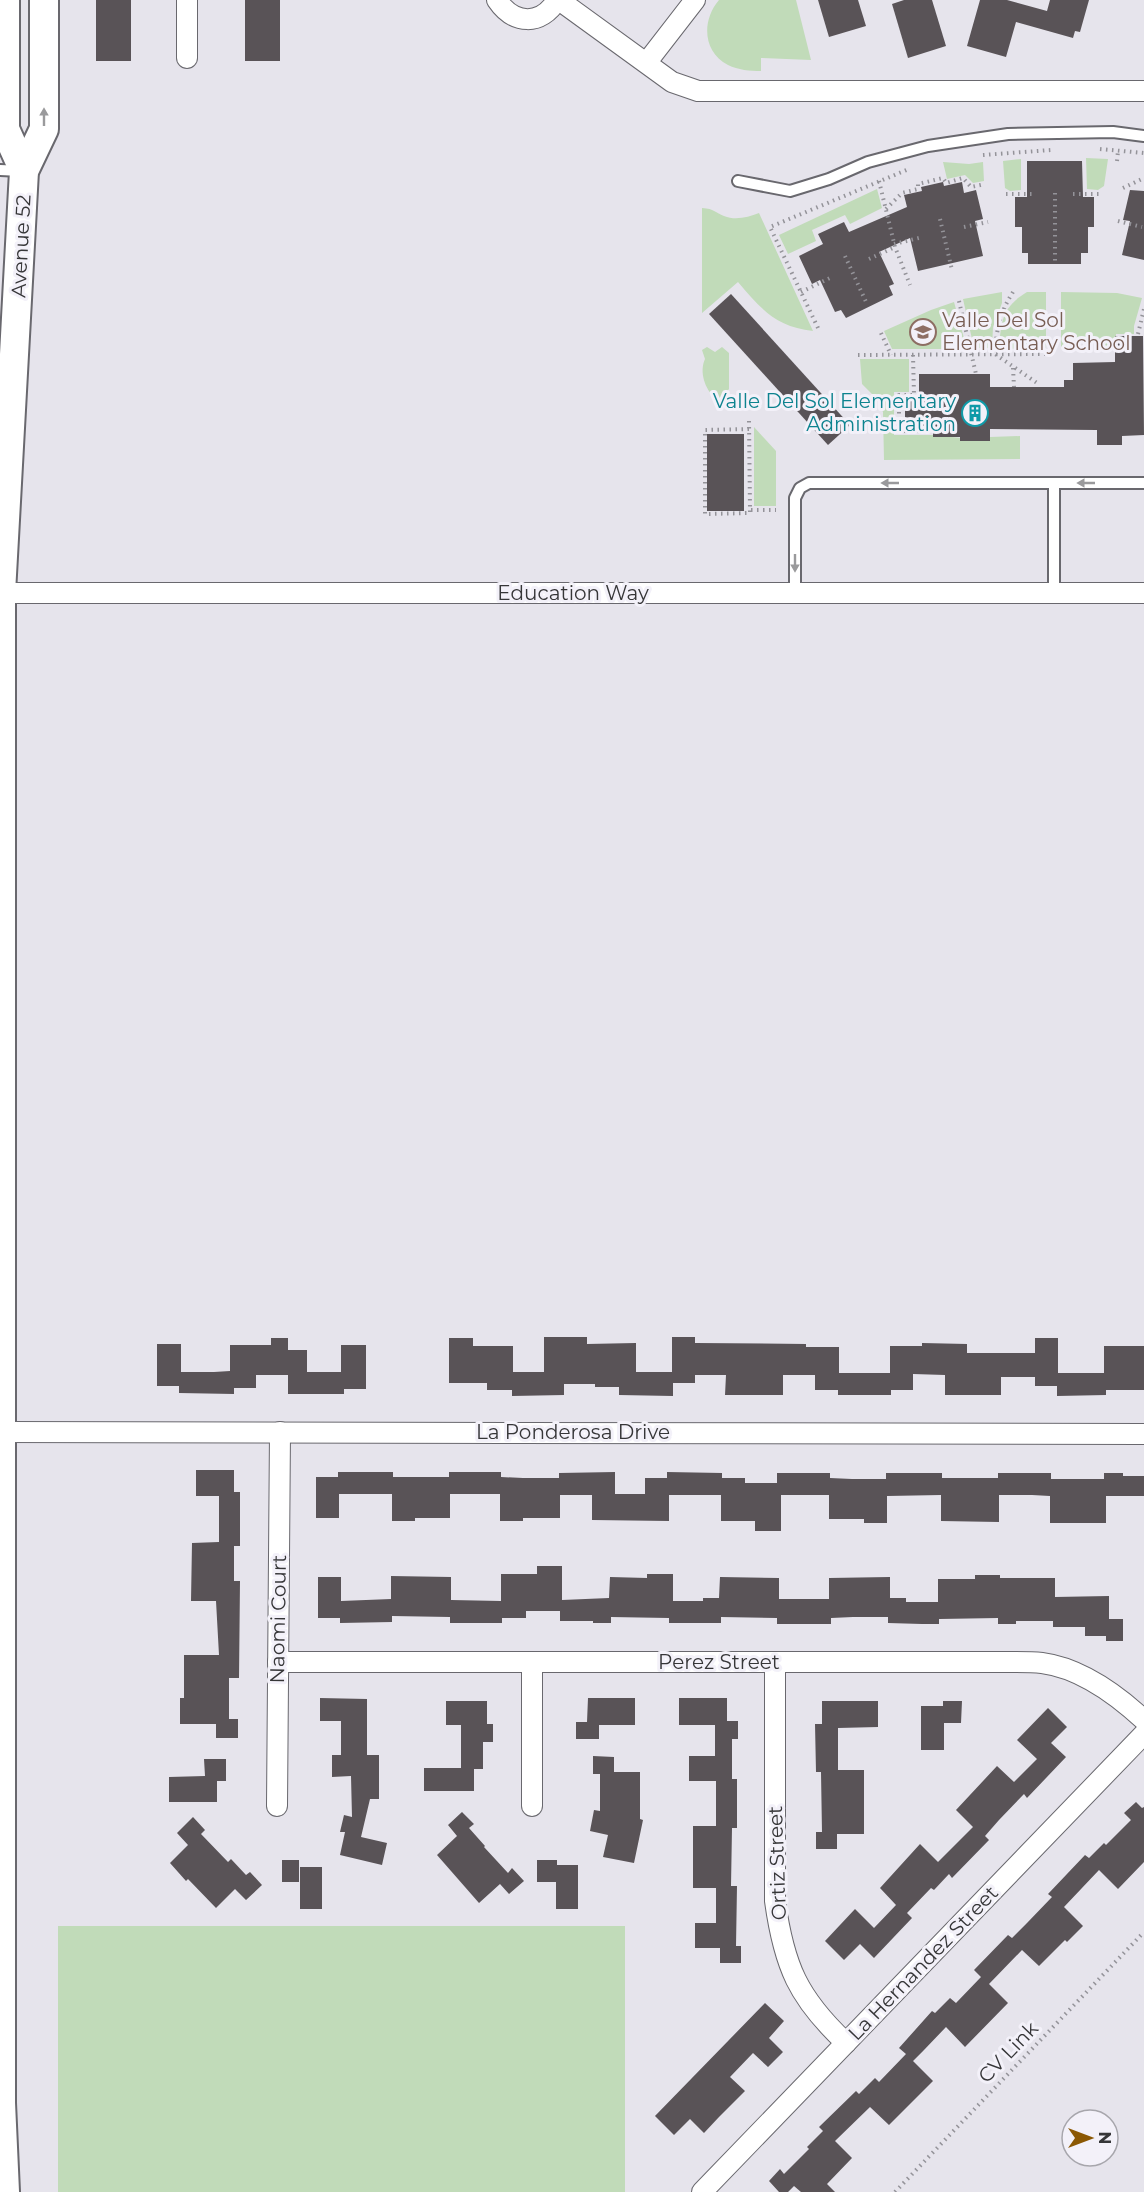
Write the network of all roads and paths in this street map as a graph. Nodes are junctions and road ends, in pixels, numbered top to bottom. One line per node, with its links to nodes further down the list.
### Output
1 (4, 0): 20 (main road, Avenue 52)
2 (44, 0): 20 (main road, Avenue 52, one-way to 2)
3 (188, 0): 7 (street)
4 (497, 0): 5 (street)
5 (558, 0): 8 (street)
6 (695, 0): 8 (street)
7 (188, 58)
8 (647, 62): 9 (street)
9 (1144, 91)
10 (1144, 136): 22 (lane)
11 (1062, 149): 15 (path)
12 (1096, 149): 13 (path)
13 (1118, 151): 14 (path); 18 (path)
14 (1144, 153)
15 (992, 154): 16 (path); 17 (path)
16 (980, 155)
17 (993, 161)
18 (1117, 161)
19 (916, 165): 23 (path)
20 (12, 171): 70 (main road, Avenue 52)
21 (1144, 178): 25 (path)
22 (738, 181)
23 (879, 181): 31 (path); 45 (path)
24 (985, 184): 31 (path)
25 (1123, 188)
26 (1055, 192): 41 (path)
27 (1006, 194): 28 (path)
28 (1036, 194)
29 (1073, 194): 30 (path)
30 (1103, 194)
31 (886, 209): 38 (path)
32 (940, 219): 42 (path)
33 (1118, 221): 36 (path)
34 (988, 222): 35 (path)
35 (964, 227)
36 (1142, 227)
37 (923, 237): 38 (path)
38 (894, 246): 40 (path); 44 (path)
39 (844, 256): 48 (path)
40 (869, 259)
41 (1055, 261)
42 (952, 270)
43 (832, 277): 45 (path)
44 (910, 285)
45 (801, 292): 50 (path)
46 (1013, 292): 54 (path)
47 (959, 301): 53 (path)
48 (867, 304)
49 (1144, 309): 52 (path)
50 (818, 328)
51 (881, 333): 57 (path)
52 (1138, 334)
53 (972, 354): 54 (path); 58 (path); 60 (path)
54 (995, 354): 55 (path); 59 (path)
55 (1046, 354)
56 (858, 355): 57 (path)
57 (891, 355): 58 (path)
58 (913, 355): 65 (path)
59 (1013, 367): 61 (path); 62 (path)
60 (976, 374)
61 (1037, 383)
62 (1014, 387)
63 (749, 421): 64 (path)
64 (749, 429): 68 (path); 68 (path)
65 (933, 431)
66 (1054, 483): 67 (lane, one-way to 66); 71 (lane, one-way to 71); 72 (lane)
67 (1144, 483)
68 (750, 510): 69 (path)
69 (777, 510)
70 (1, 593): 71 (street, Education Way); 74 (main road, Avenue 52)
71 (795, 593): 72 (street, Education Way)
72 (1054, 593): 73 (street, Education Way)
73 (1144, 593)
74 (1, 722): 75 (main road, Avenue 52)
75 (2, 1431): 76 (street, La Ponderosa Drive); 85 (main road, Avenue 52)
76 (280, 1431): 77 (street, La Ponderosa Drive); 78 (street, Naomi Court)
77 (1144, 1434)
78 (278, 1662): 79 (street, Perez Street); 83 (street, Naomi Court)
79 (532, 1662): 80 (street, Perez Street); 84 (street)
80 (775, 1662): 81 (street, Perez Street); 87 (street, Ortiz Street)
81 (1144, 1719)
82 (1144, 1734): 87 (street, La Hernandez Street)
83 (277, 1806)
84 (532, 1806)
85 (1, 1844): 88 (main road, Avenue 52)
86 (1144, 1932): 90 (path, CV Link)
87 (846, 2043): 89 (street, La Hernandez Street)
88 (5, 2192)
89 (702, 2192)
90 (895, 2192)

